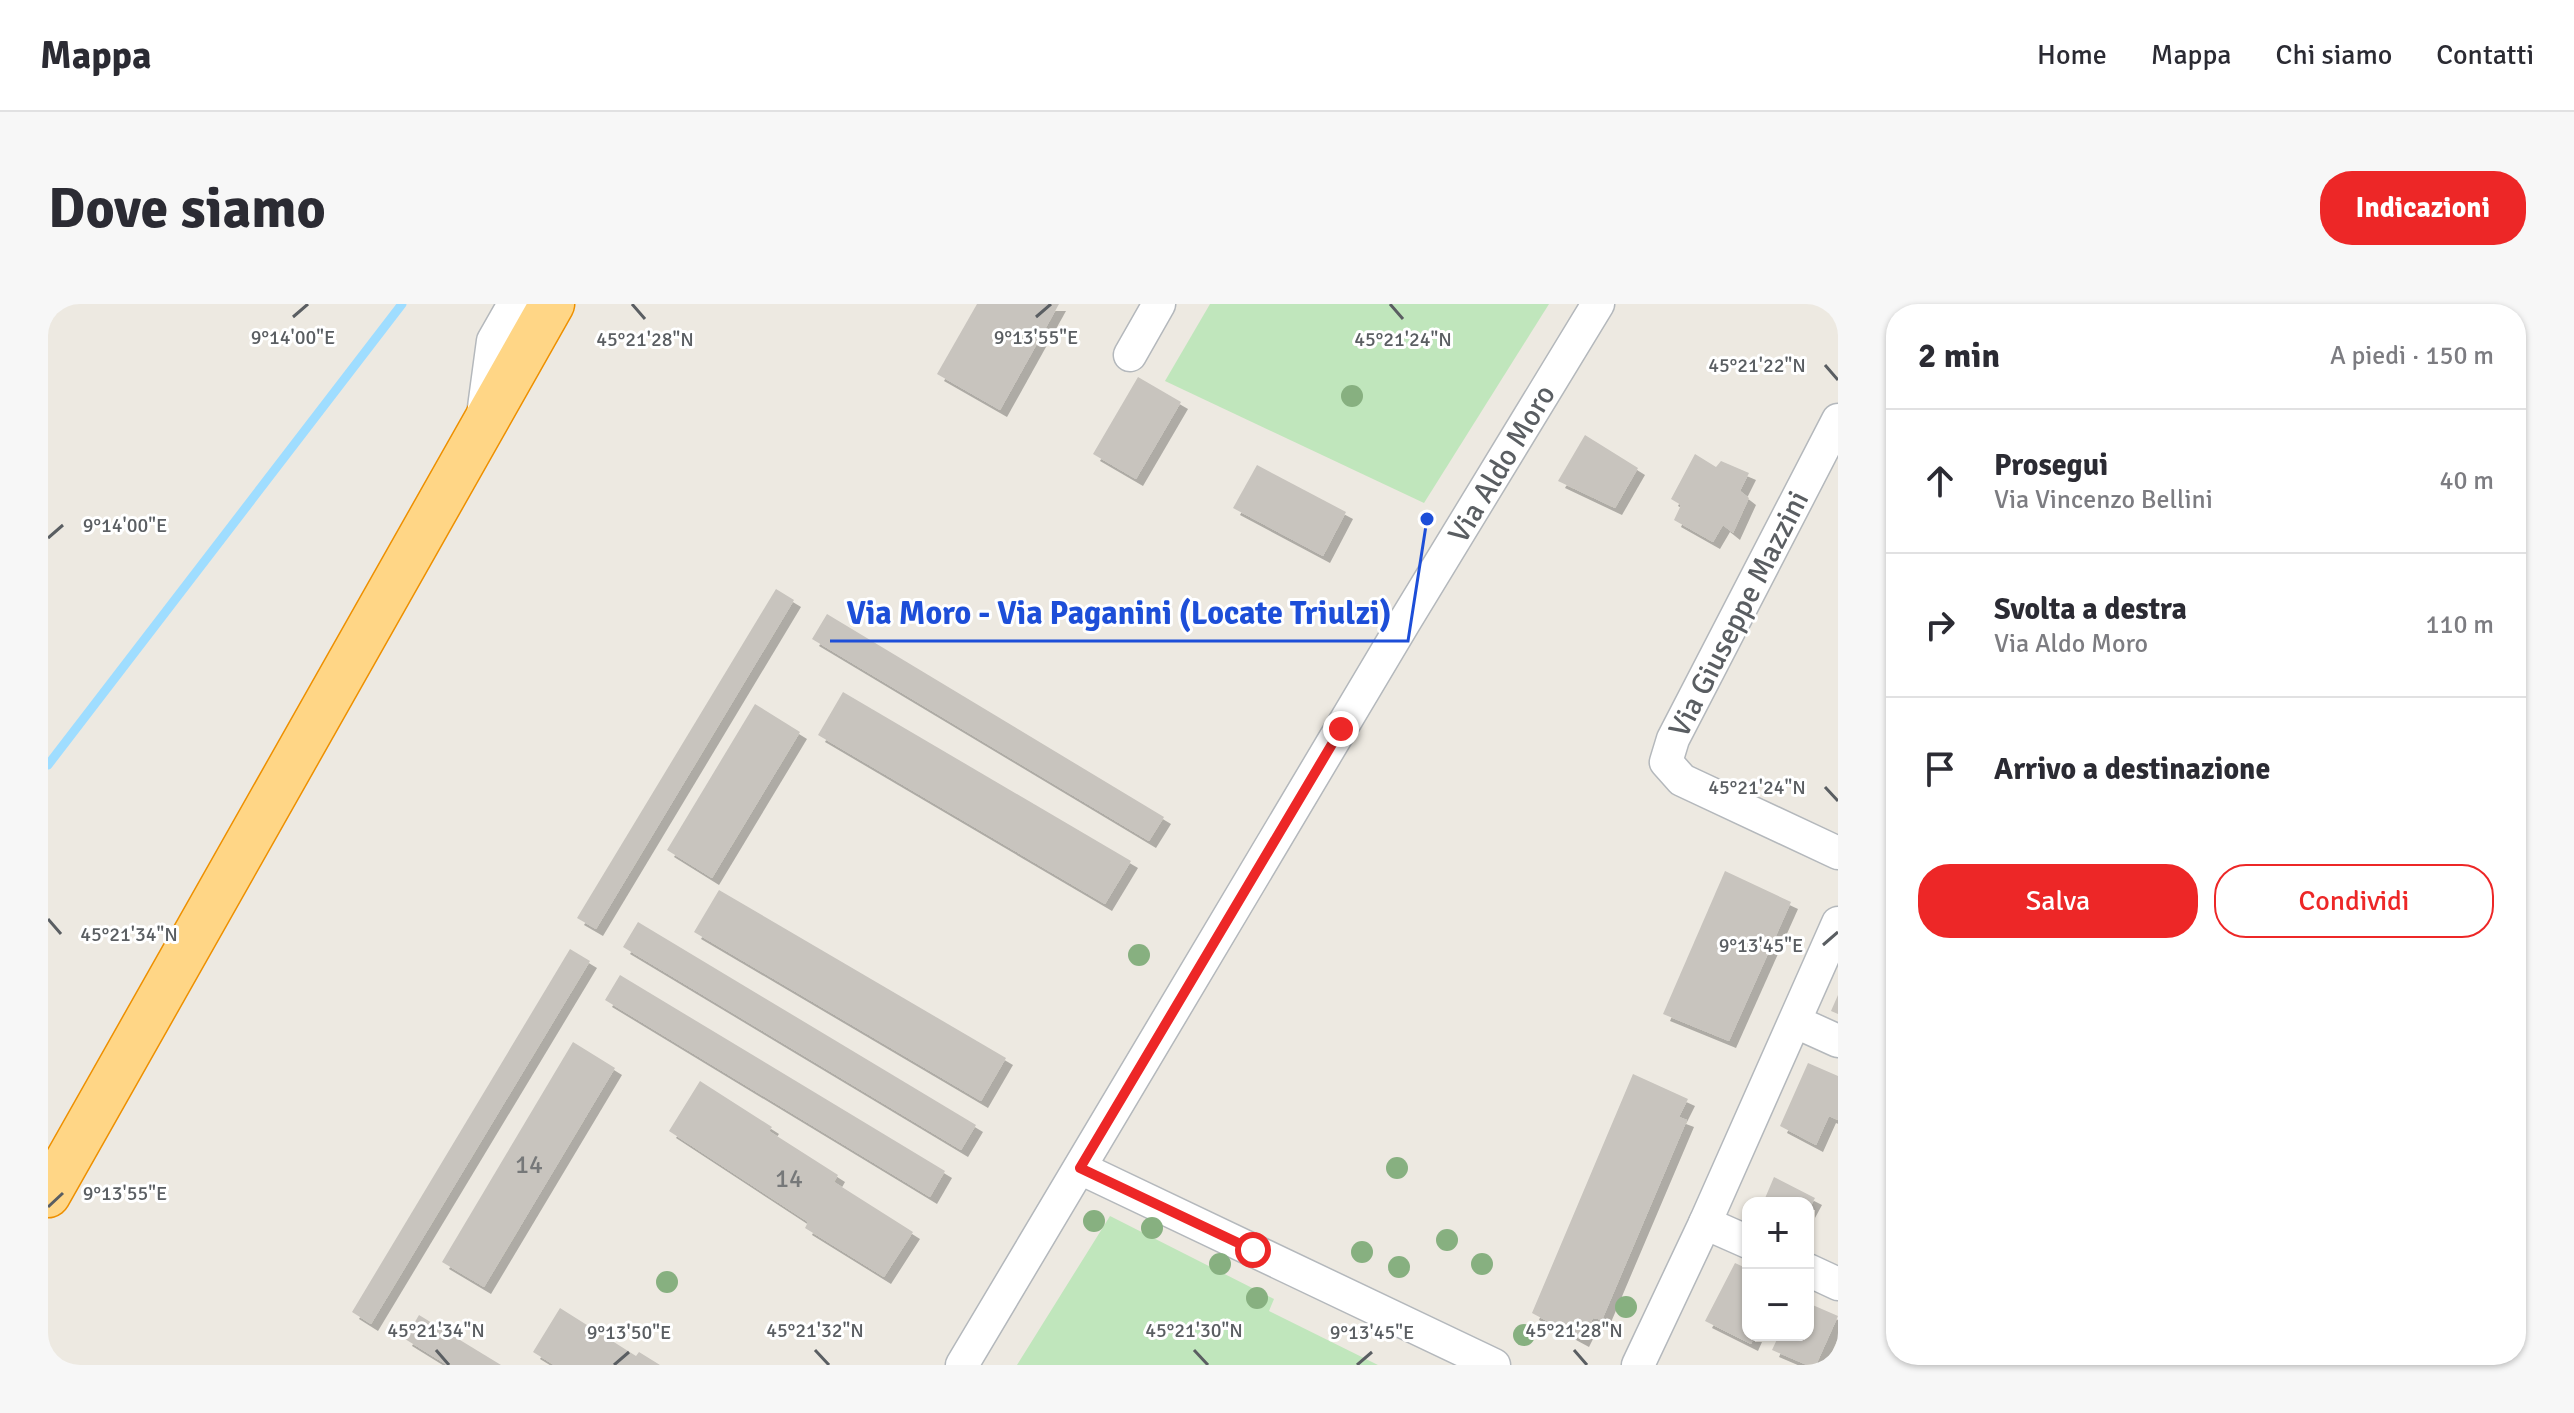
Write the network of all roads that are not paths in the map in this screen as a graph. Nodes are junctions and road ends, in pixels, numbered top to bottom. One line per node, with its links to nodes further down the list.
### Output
1 (514, 304): 7 (street)
2 (552, 304): 7 (highway)
3 (1159, 304): 5 (street)
4 (1598, 304): 14 (street, Via Aldo Moro)
5 (1130, 355)
6 (1838, 420): 8 (street, Via Giuseppe Mazzini)
7 (481, 431): 12 (highway)
8 (1838, 853)
9 (1838, 923): 10 (street)
10 (1796, 1022): 11 (street); 16 (street)
11 (1838, 1041)
12 (101, 1099): 13 (highway); 15 (highway)
13 (48, 1162)
14 (1080, 1168): 20 (street, Via Aldo Moro); 21 (street)
15 (48, 1195)
16 (1705, 1223): 17 (street); 22 (street)
17 (1742, 1239)
18 (1814, 1273): 19 (street)
19 (1838, 1284)
20 (962, 1365)
21 (1494, 1365)
22 (1638, 1365)

